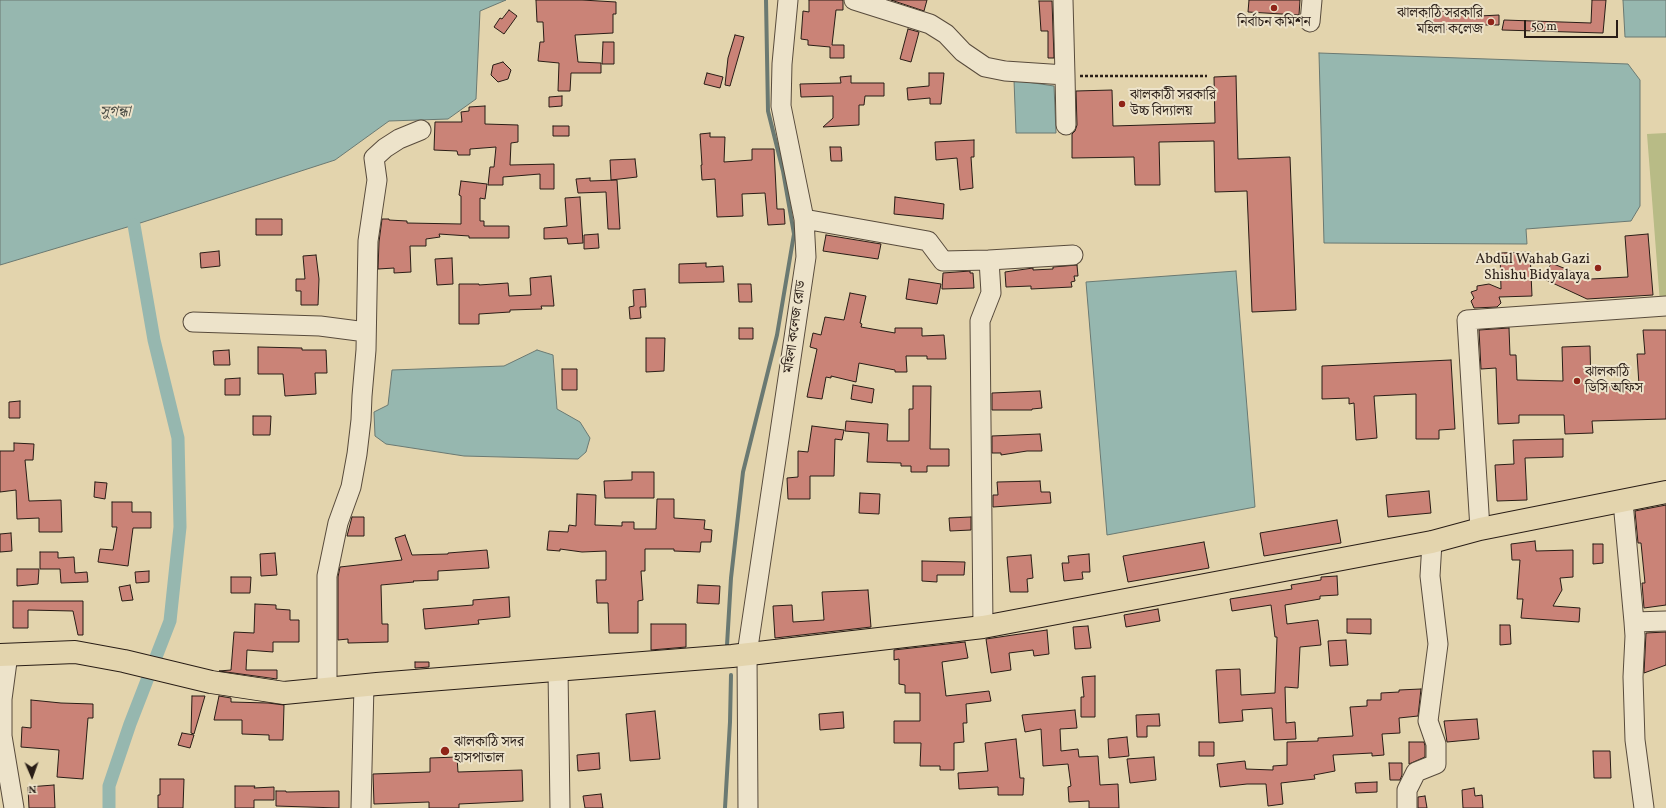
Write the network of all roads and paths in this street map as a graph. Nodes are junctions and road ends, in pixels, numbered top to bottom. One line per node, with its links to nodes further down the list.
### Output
1 (788, 0): 8 (street, মহিলা কলেজ রোড)
2 (854, 0): 4 (street)
3 (1063, 0): 4 (street)
4 (1065, 75): 5 (path); 6 (street)
5 (1207, 76)
6 (1066, 125)
7 (422, 130): 13 (street)
8 (804, 219): 10 (street); 22 (street, মহিলা কলেজ রোড)
9 (1073, 255): 10 (street)
10 (989, 260): 20 (street)
11 (1666, 306): 16 (street)
12 (193, 322): 13 (street)
13 (366, 332): 25 (street)
14 (1666, 492): 15 (main road)
15 (1623, 502): 16 (main road); 19 (street)
16 (1480, 529): 17 (main road)
17 (1432, 542): 20 (main road); 30 (street)
18 (1666, 621): 19 (street)
19 (1634, 622): 31 (street)
20 (983, 627): 22 (main road)
21 (4, 654): 25 (main road); 26 (street)
22 (747, 654): 23 (main road); 29 (street, মহিলা কলেজ রোড)
23 (558, 670): 24 (main road); 28 (street)
24 (364, 685): 25 (main road); 27 (street)
25 (327, 689)
26 (14, 808)
27 (361, 808)
28 (560, 808)
29 (748, 808)
30 (1406, 808)
31 (1644, 808)

